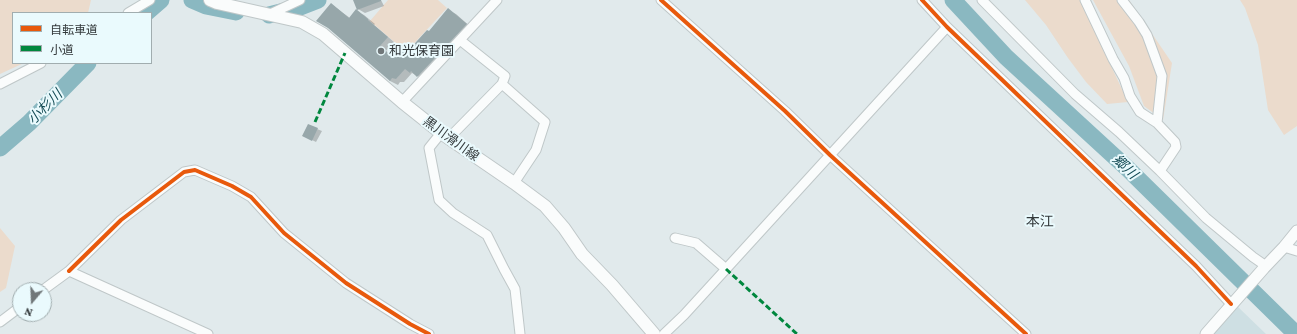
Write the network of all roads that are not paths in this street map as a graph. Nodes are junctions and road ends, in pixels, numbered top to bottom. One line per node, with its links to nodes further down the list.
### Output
1 (150, 0): 10 (street)
2 (210, 0): 11 (main road, 黒川滑川線)
3 (300, 0): 11 (street)
4 (497, 0): 13 (street)
5 (661, 0): 20 (street)
6 (922, 0): 12 (street)
7 (982, 0): 21 (street)
8 (1085, 0): 18 (street)
9 (1122, 0): 18 (street)
10 (130, 12)
11 (270, 14): 17 (main road, 黒川滑川線)
12 (948, 27): 20 (street); 31 (street)
13 (460, 40): 16 (street); 17 (street)
14 (39, 64): 15 (street)
15 (0, 84)
16 (502, 84): 19 (street); 22 (street)
17 (402, 102): 19 (main road, 黒川滑川線)
18 (1157, 123): 21 (street)
19 (444, 136): 22 (main road, 黒川滑川線); 38 (street)
20 (830, 155): 28 (street); 41 (street)
21 (1160, 171): 27 (street)
22 (514, 183): 39 (main road, 黒川滑川線)
23 (1297, 231): 25 (street)
24 (675, 238): 28 (street)
25 (1284, 247): 26 (street); 27 (street)
26 (1297, 251)
27 (1265, 267): 31 (street)
28 (726, 269): 40 (street)
29 (69, 271): 30 (street); 34 (street); 37 (street)
30 (52, 283)
31 (1231, 304): 42 (street)
32 (12, 313): 33 (street)
33 (0, 322)
34 (188, 325): 35 (street); 36 (street)
35 (184, 334)
36 (208, 334)
37 (429, 334)
38 (520, 334)
39 (654, 334)
40 (664, 334)
41 (1026, 334)
42 (1206, 334)

